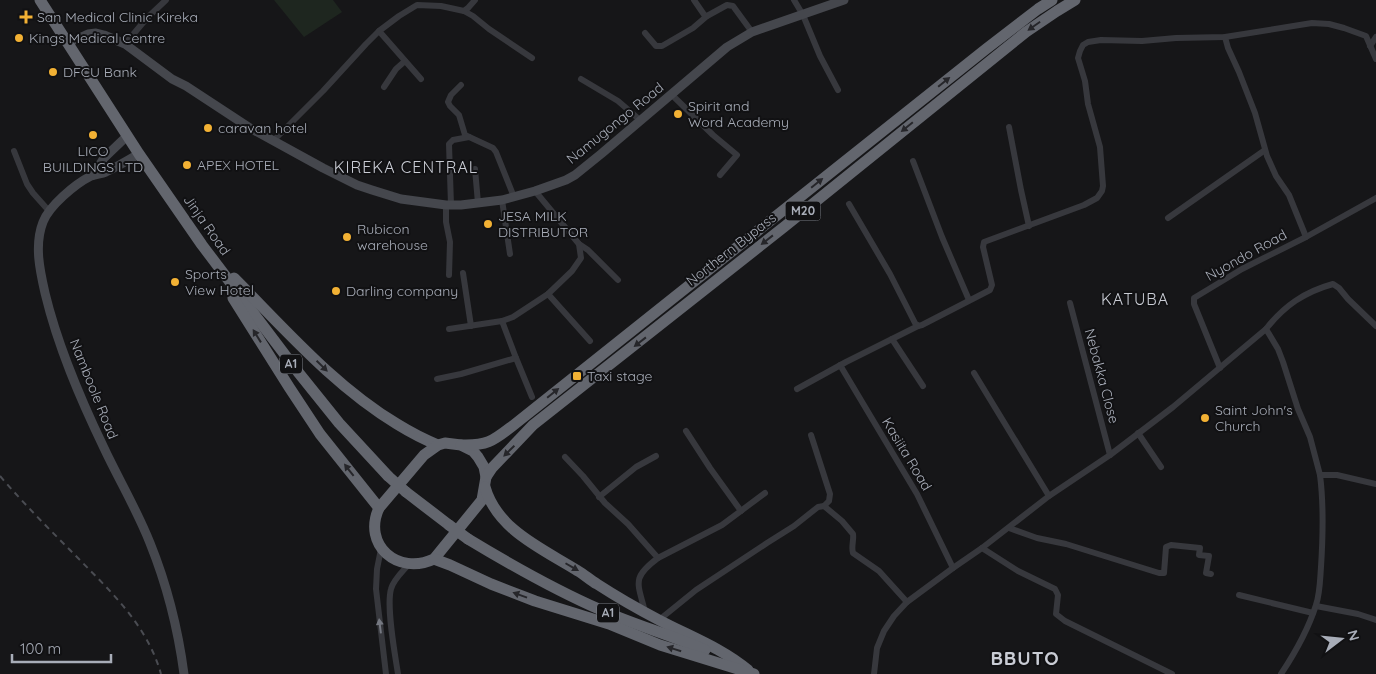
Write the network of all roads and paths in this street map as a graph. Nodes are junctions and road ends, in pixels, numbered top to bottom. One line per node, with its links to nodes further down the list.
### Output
1 (40, 0): 18 (highway, Jinja Road / A1)
2 (166, 0): 19 (street)
3 (475, 0): 10 (street)
4 (694, 0): 12 (street)
5 (794, 0): 11 (street)
6 (844, 0): 11 (main road, Namugongo Road)
7 (1052, 0): 82 (highway, Northern Bypass / M20, one-way to 7)
8 (1075, 0): 88 (highway, Northern Bypass / M20, one-way to 88)
9 (417, 2): 10 (street); 13 (street)
10 (464, 11): 21 (street)
11 (803, 15): 14 (main road, Namugongo Road); 28 (street)
12 (707, 16): 14 (street); 15 (street)
13 (379, 31): 23 (street); 34 (street)
14 (752, 32): 29 (main road, Namugongo Road)
15 (645, 33)
16 (1225, 37): 20 (street); 35 (street); 51 (street)
17 (1376, 37): 20 (street)
18 (66, 40): 19 (main road, Namugongo Road); 32 (highway, Jinja Road / A1)
19 (125, 44): 34 (main road, Namugongo Road)
20 (1370, 46): 22 (street)
21 (532, 58)
22 (1376, 59)
23 (405, 61): 24 (street); 27 (street)
24 (420, 78)
25 (581, 79): 30 (street)
26 (460, 85): 33 (street)
27 (384, 87)
28 (838, 90)
29 (672, 95): 30 (main road, Namugongo Road); 41 (street)
30 (640, 120): 42 (main road, Namugongo Road)
31 (1009, 127): 51 (street)
32 (127, 136): 37 (highway, Jinja Road / A1); 40 (main road)
33 (469, 137): 43 (street); 48 (street)
34 (273, 141): 48 (main road, Namugongo Road)
35 (1265, 150): 50 (street); 52 (street)
36 (14, 151): 49 (street)
37 (138, 154): 40 (main road, Namboole Road); 54 (highway, Jinja Road / A1)
38 (913, 161): 60 (street)
39 (475, 169): 46 (street)
40 (93, 175): 49 (main road, Namboole Road)
41 (720, 175)
42 (535, 191): 43 (main road, Namugongo Road); 53 (street)
43 (514, 197): 45 (main road, Namugongo Road)
44 (1376, 198): 52 (street, Nyondo Road)
45 (502, 200): 46 (main road, Namugongo Road); 55 (street)
46 (478, 203): 48 (main road, Namugongo Road)
47 (849, 204): 64 (street)
48 (448, 205): 57 (street)
49 (50, 211): 111 (main road, Namboole Road)
50 (1168, 218)
51 (1029, 226): 60 (street)
52 (1306, 237): 72 (street, Nyondo Road)
53 (579, 244): 58 (street); 59 (street)
54 (202, 245): 81 (highway, one-way to 81); 94 (highway, one-way to 54); 114 (highway, Jinja Road / A1, bridge)
55 (510, 254)
56 (463, 273): 63 (street)
57 (449, 275)
58 (618, 280)
59 (548, 294): 62 (street); 69 (street)
60 (969, 300): 64 (street)
61 (1070, 303): 83 (street, Nebakka Close)
62 (502, 321): 63 (street); 70 (street)
63 (471, 326): 66 (street)
64 (918, 326): 68 (street)
65 (1376, 326): 67 (street)
66 (450, 329)
67 (1266, 329): 72 (street); 87 (street)
68 (892, 339): 71 (street); 75 (street)
69 (590, 341)
70 (516, 358): 74 (street); 77 (street)
71 (840, 365): 76 (street); 102 (street, Kasiita Road)
72 (1220, 368): 79 (street)
73 (974, 373): 91 (street)
74 (437, 379)
75 (923, 386)
76 (797, 389)
77 (532, 398)
78 (686, 431): 95 (street)
79 (1138, 432): 83 (street); 86 (street)
80 (811, 435): 93 (street)
81 (438, 445): 82 (highway); 94 (highway)
82 (461, 446): 88 (highway)
83 (1110, 455): 91 (street)
84 (656, 456): 92 (street)
85 (565, 457): 92 (street)
86 (1161, 467)
87 (1320, 475): 89 (street); 106 (street)
88 (485, 481): 100 (highway); 107 (highway, one-way to 107)
89 (1376, 484)
90 (765, 493): 95 (street)
91 (1048, 496): 96 (street)
92 (599, 497): 99 (street)
93 (824, 506): 105 (street); 109 (street)
94 (380, 508): 98 (highway)
95 (741, 511): 99 (street)
96 (1009, 528): 97 (street); 103 (street)
97 (982, 548): 102 (street); 116 (street)
98 (381, 549): 101 (highway); 112 (street, one-way to 98)
99 (658, 558): 107 (street)
100 (434, 559): 101 (highway); 114 (highway, one-way to 100)
101 (409, 564): 113 (street)
102 (953, 568): 105 (street)
103 (1211, 574)
104 (1238, 594): 108 (street)
105 (907, 602): 115 (street)
106 (1316, 606): 108 (street); 110 (street)
107 (645, 612): 109 (highway)
108 (1313, 613): 117 (street)
109 (659, 620): 114 (highway)
110 (1376, 620)
111 (184, 674)
112 (386, 674)
113 (398, 674)
114 (754, 674)
115 (874, 674)
116 (1172, 674)
117 (1281, 674)

